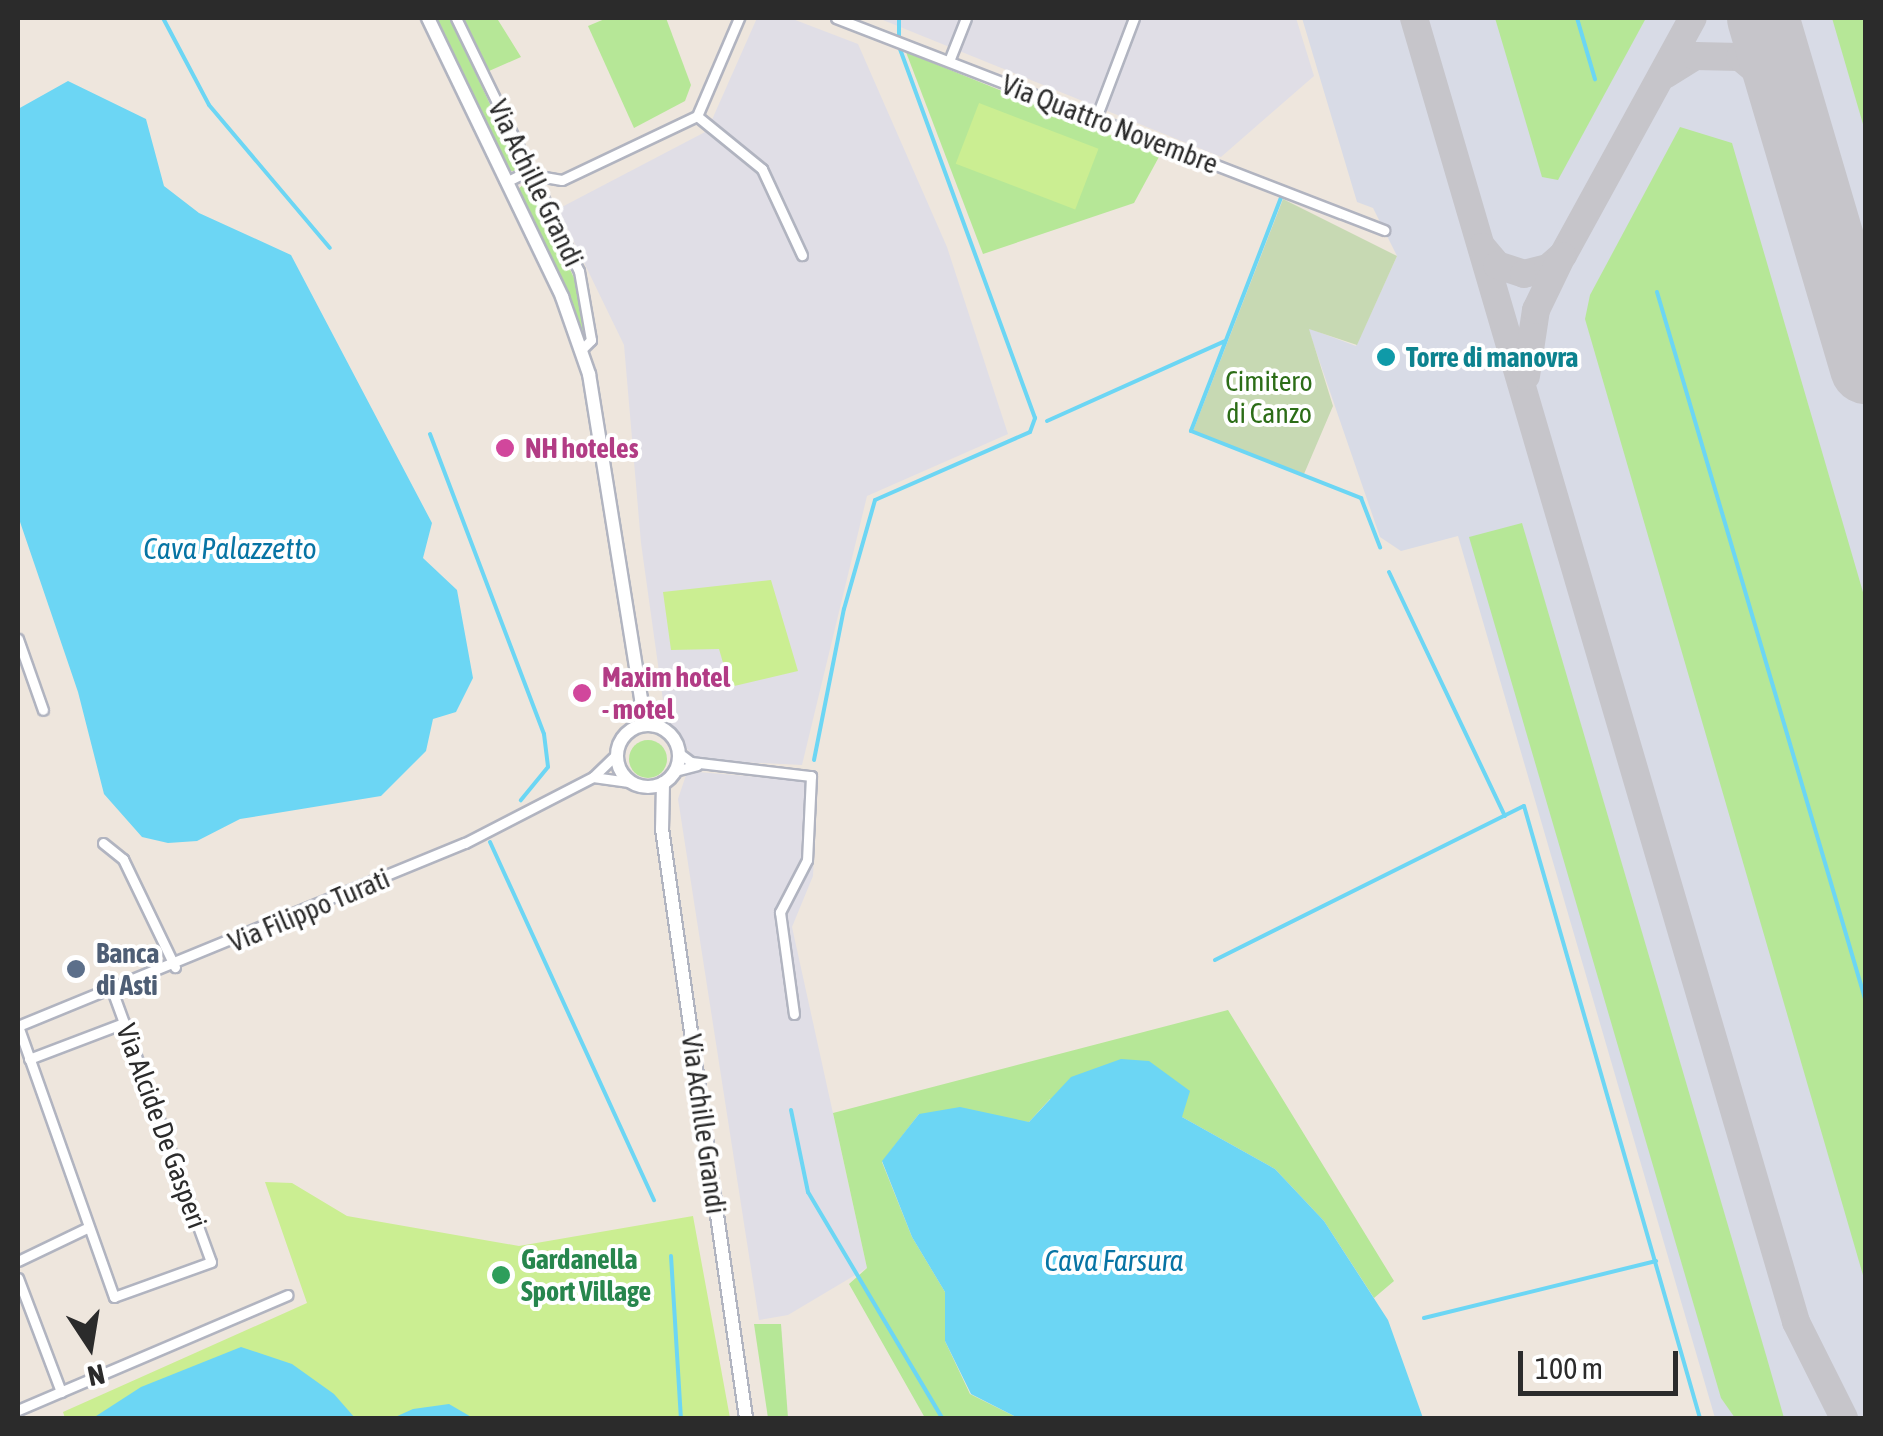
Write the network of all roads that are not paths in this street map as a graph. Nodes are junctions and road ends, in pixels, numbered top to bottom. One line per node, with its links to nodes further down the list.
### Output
1 (428, 18): 12 (main road, Via Achille Grandi)
2 (456, 18): 10 (street, Via Achille Grandi)
3 (739, 18): 8 (street)
4 (836, 18): 7 (street, Via Quattro Novembre)
5 (966, 18): 7 (street)
6 (1134, 18): 9 (street)
7 (950, 62): 9 (street, Via Quattro Novembre)
8 (696, 116): 11 (street); 15 (street)
9 (1096, 118): 14 (street, Via Quattro Novembre)
10 (531, 172): 11 (street); 12 (street); 13 (street, Via Achille Grandi)
11 (562, 180): 13 (street)
12 (508, 181): 16 (main road, Via Achille Grandi)
13 (547, 205): 16 (street, Via Achille Grandi)
14 (1384, 230)
15 (802, 255)
16 (580, 350): 18 (main road, Via Achille Grandi)
17 (18, 639): 19 (street)
18 (642, 699): 20 (main road, Via Achille Grandi); 21 (main road, Via Achille Grandi)
19 (43, 710)
20 (654, 725): 21 (main road); 22 (main road, Via Achille Grandi)
21 (636, 727): 23 (main road, Via Achille Grandi)
22 (679, 753): 24 (street); 25 (main road)
23 (616, 755): 26 (street, Via Filippo Turati); 28 (main road, Via Achille Grandi)
24 (701, 764): 25 (street); 33 (street)
25 (675, 771): 27 (main road)
26 (593, 777): 28 (street); 31 (street, Via Filippo Turati)
27 (663, 783): 28 (main road); 29 (main road, Via Achille Grandi)
28 (636, 785): 29 (main road, Via Achille Grandi)
29 (662, 829): 43 (main road, Via Achille Grandi)
30 (103, 843): 31 (street)
31 (175, 967): 32 (street, Via Filippo Turati)
32 (112, 990): 34 (street, Via Alcide De Gasperi); 35 (street, Via Filippo Turati)
33 (794, 1014)
34 (124, 1023): 36 (street); 37 (street, Via Alcide De Gasperi)
35 (18, 1026): 36 (street)
36 (29, 1059): 37 (street)
37 (88, 1228): 38 (street)
38 (18, 1261)
39 (18, 1278): 41 (street)
40 (288, 1295): 41 (street)
41 (62, 1392): 42 (street)
42 (18, 1410)
43 (746, 1418)

